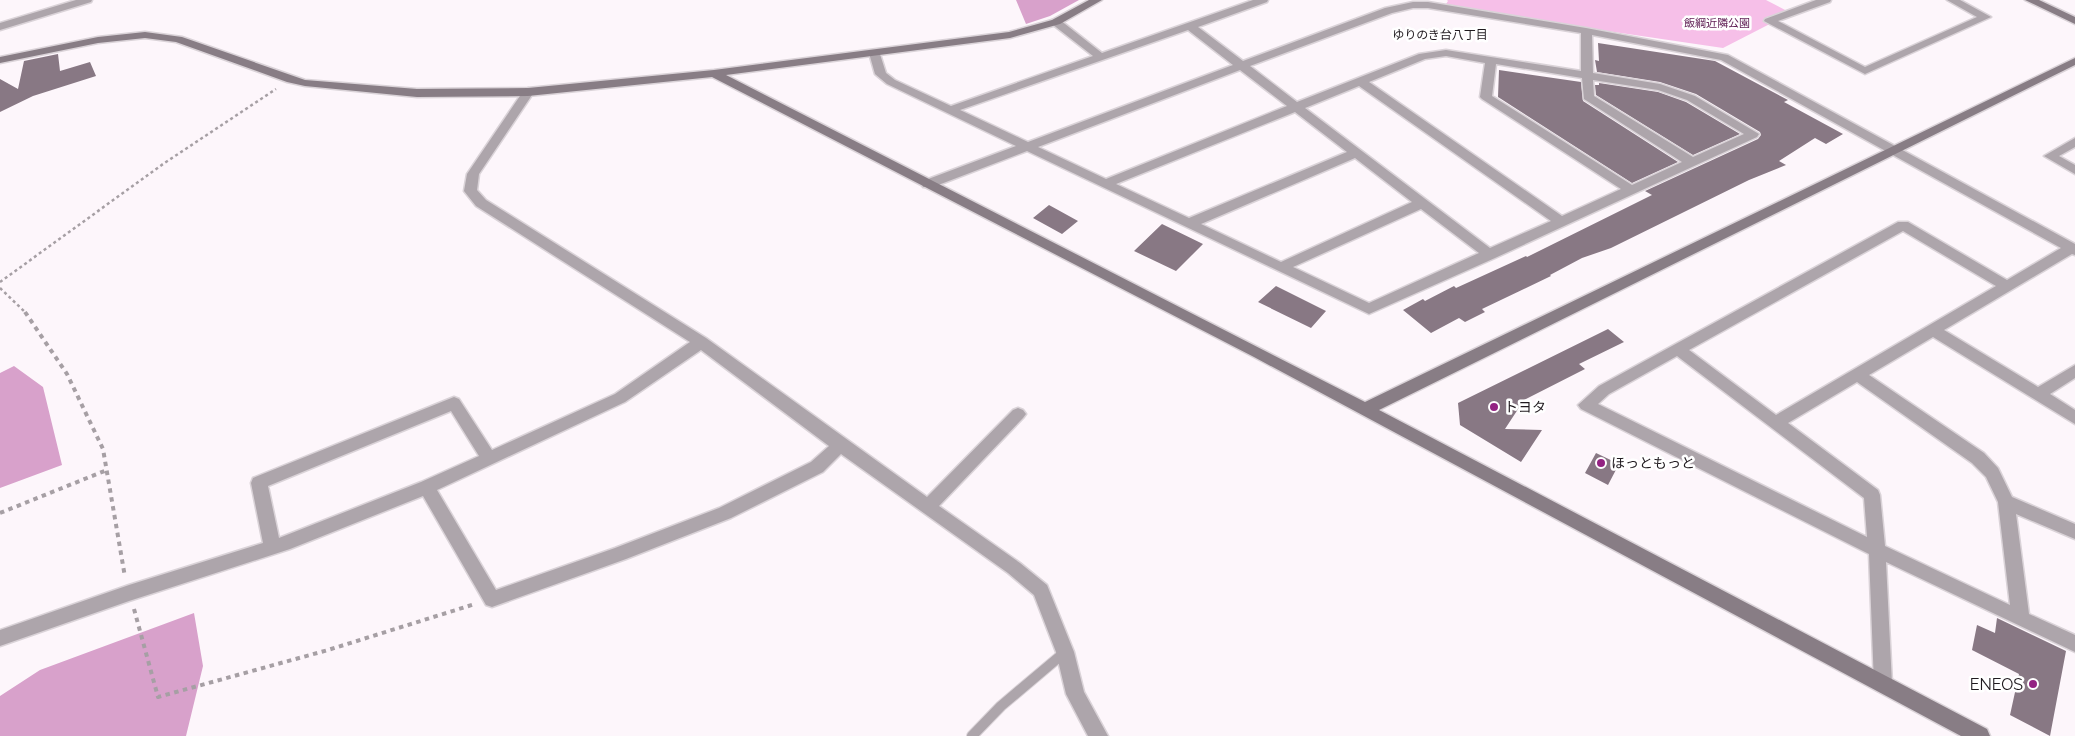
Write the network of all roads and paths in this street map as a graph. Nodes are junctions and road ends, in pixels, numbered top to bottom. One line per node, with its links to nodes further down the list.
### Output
1 (87, 0): 11 (street)
2 (1097, 0): 9 (street)
3 (1263, 0): 10 (street)
4 (1826, 0): 5 (street)
5 (1952, 0)
6 (2030, 0): 8 (street)
7 (1444, 3): 12 (street); 18 (street)
8 (2075, 21)
9 (1056, 22): 13 (street); 14 (street)
10 (1190, 26): 14 (street); 18 (street)
11 (0, 27)
12 (1586, 31): 20 (street); 28 (street)
13 (875, 53): 19 (street); 25 (street)
14 (1101, 57): 25 (street)
15 (0, 60): 21 (street)
16 (1491, 60): 20 (street); 22 (street); 34 (street)
17 (2075, 61): 28 (street)
18 (1241, 65): 24 (street); 27 (street)
19 (714, 73): 23 (street); 32 (street)
20 (1586, 76): 30 (street); 30 (street)
21 (291, 80): 23 (street); 41 (path)
22 (1360, 81): 24 (street); 36 (street)
23 (528, 92): 44 (street)
24 (1297, 108): 29 (street); 33 (street)
25 (950, 110): 27 (street)
26 (2075, 142): 31 (street)
27 (1027, 147): 32 (street); 33 (street)
28 (1893, 150): 38 (street); 49 (street)
29 (1356, 153): 35 (street); 37 (street)
30 (1692, 162): 34 (street)
31 (2075, 170)
32 (928, 184): 49 (street)
33 (1107, 184): 37 (street)
34 (1631, 190): 36 (street)
35 (1422, 203): 39 (street); 40 (street)
36 (1562, 222): 39 (street)
37 (1190, 223): 40 (street)
38 (2073, 249): 42 (street)
39 (1490, 255): 40 (street)
40 (1282, 267)
41 (0, 282)
42 (2006, 286): 43 (street); 45 (street)
43 (1933, 330): 47 (street); 48 (street)
44 (701, 342): 53 (street); 54 (street)
45 (1678, 349): 52 (street); 62 (street)
46 (2075, 371): 48 (street)
47 (1857, 374): 52 (street); 57 (street)
48 (2038, 394): 51 (street)
49 (1366, 409): 67 (street)
50 (1018, 414): 58 (street)
51 (2075, 418)
52 (1775, 424): 62 (street)
53 (840, 445): 56 (street); 58 (street)
54 (489, 459): 56 (street); 61 (street)
55 (107, 470): 59 (path)
56 (427, 487): 61 (street)
57 (2006, 502): 60 (street); 63 (street)
58 (928, 507): 66 (street)
59 (0, 513)
60 (2075, 532)
61 (272, 548): 64 (street)
62 (1876, 550): 63 (street); 67 (street)
63 (2021, 619): 65 (street)
64 (0, 638)
65 (2075, 644)
66 (1065, 652): 68 (lane); 69 (street)
67 (1883, 684): 70 (street)
68 (972, 736)
69 (1098, 736)
70 (1980, 736)

